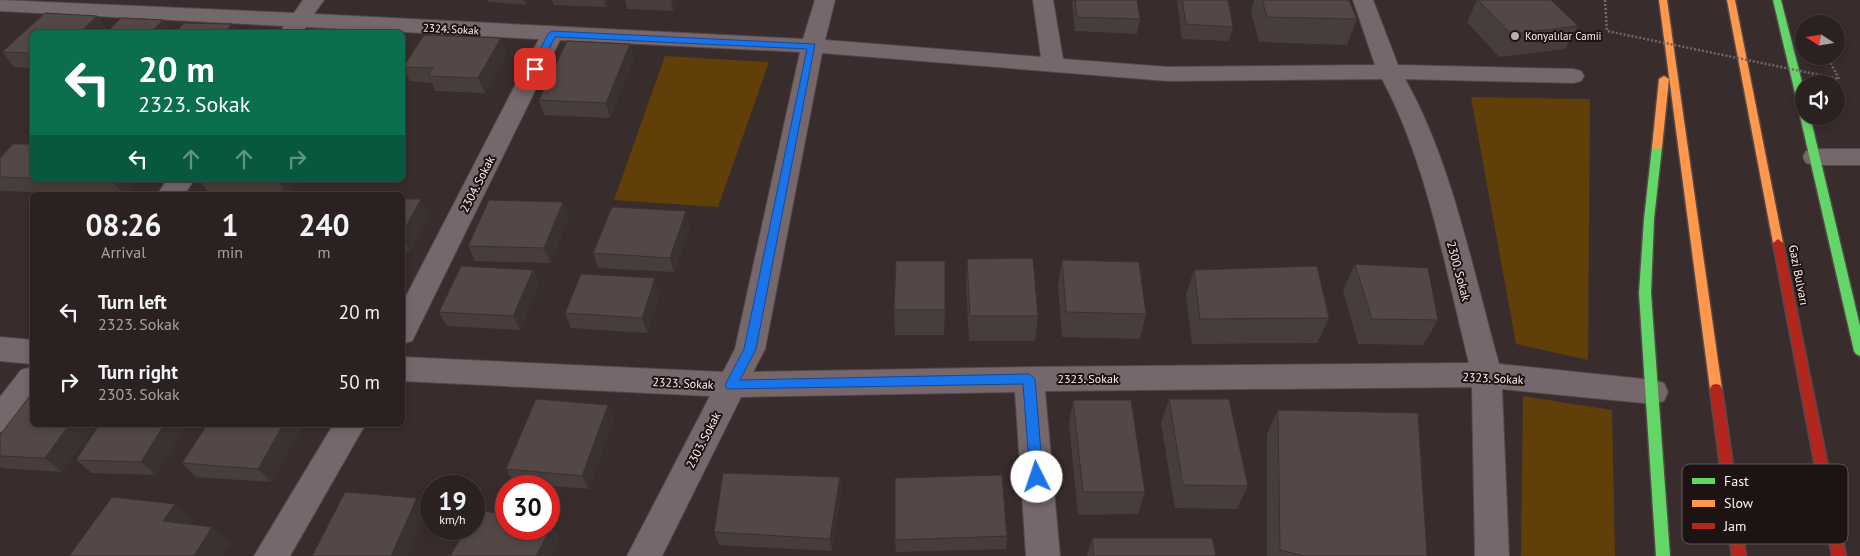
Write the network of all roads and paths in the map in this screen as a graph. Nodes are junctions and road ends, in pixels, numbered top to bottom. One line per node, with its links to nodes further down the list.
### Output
1 (314, 0): 10 (street)
2 (825, 0): 13 (street, 2303. Sokak)
3 (1043, 0): 14 (street)
4 (1363, 0): 16 (street, 2300. Sokak)
5 (1605, 0): 15 (path, bridge)
6 (1663, 0): 12 (highway)
7 (1731, 0): 36 (highway, Gazi Bulvarı)
8 (1777, 0): 17 (highway)
9 (0, 5): 10 (street, 2324. Sokak)
10 (295, 27): 11 (street, 2324. Sokak)
11 (552, 34): 13 (street, 2324. Sokak); 23 (street, 2304. Sokak)
12 (1668, 37): 32 (highway); 35 (highway)
13 (812, 46): 14 (street, 2324. Sokak); 31 (street, 2303. Sokak)
14 (1053, 65): 16 (street, 2324. Sokak)
15 (1832, 65)
16 (1389, 72): 18 (street, 2324. Sokak); 28 (street, 2300. Sokak)
17 (1795, 75)
18 (1573, 76)
19 (1807, 125): 20 (highway)
20 (1815, 157): 21 (street); 22 (highway)
21 (1860, 157)
22 (1855, 312): 25 (highway)
23 (405, 327)
24 (0, 349): 26 (street)
25 (1860, 351)
26 (30, 352)
27 (405, 368): 31 (street, 2323. Sokak)
28 (1487, 375): 29 (street, 2323. Sokak); 32 (street, 2323. Sokak); 40 (street, 2300. Sokak)
29 (1029, 379): 31 (street, 2323. Sokak); 39 (street)
30 (30, 382): 33 (street)
31 (731, 385): 38 (street, 2303. Sokak)
32 (1653, 392): 41 (highway)
33 (0, 419)
34 (349, 427): 37 (street)
35 (1726, 464)
36 (1821, 464)
37 (271, 556)
38 (644, 556)
39 (1043, 556)
40 (1492, 556)
41 (1663, 556)

